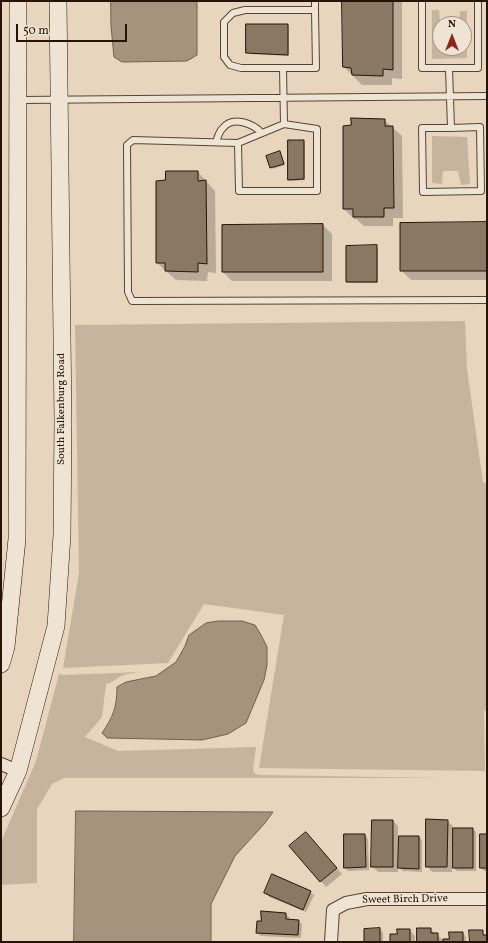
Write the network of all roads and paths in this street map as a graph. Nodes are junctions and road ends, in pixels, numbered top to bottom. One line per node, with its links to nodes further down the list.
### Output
1 (18, 1): 13 (street)
2 (58, 1): 11 (street, South Falkenburg Road)
3 (315, 1): 6 (lane)
4 (422, 1): 8 (lane)
5 (478, 1): 8 (lane)
6 (315, 10): 7 (lane); 7 (lane)
7 (282, 68): 12 (lane)
8 (449, 68): 10 (lane)
9 (487, 96): 10 (lane)
10 (450, 97): 12 (lane); 15 (lane)
11 (60, 99): 12 (lane); 13 (lane); 22 (street, South Falkenburg Road)
12 (284, 99): 14 (lane)
13 (18, 100): 20 (street)
14 (284, 124): 16 (lane); 18 (lane)
15 (451, 128): 15 (lane)
16 (262, 133): 17 (lane); 18 (lane)
17 (216, 142): 18 (lane); 19 (lane)
18 (238, 143)
19 (487, 300)
20 (1, 664)
21 (1, 764): 22 (street)
22 (18, 771): 23 (street, South Falkenburg Road)
23 (1, 808)
24 (487, 899): 25 (street, Sweet Birch Drive)
25 (331, 942)

